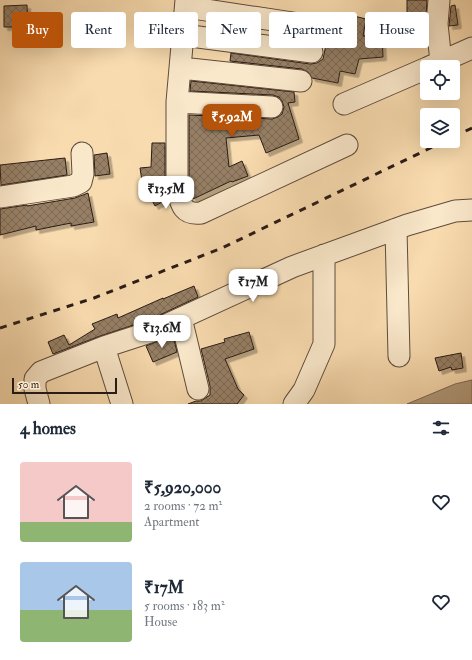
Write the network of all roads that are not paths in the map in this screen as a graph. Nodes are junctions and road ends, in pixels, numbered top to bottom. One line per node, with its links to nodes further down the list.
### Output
1 (439, 0): 8 (street)
2 (186, 4): 3 (street)
3 (269, 18)
4 (198, 37): 7 (street)
5 (182, 48): 10 (street)
6 (472, 48): 9 (street)
7 (312, 52)
8 (433, 60)
9 (445, 60)
10 (181, 68): 12 (street); 13 (street)
11 (420, 71): 14 (street)
12 (301, 81)
13 (177, 102): 15 (street); 16 (street)
14 (344, 104)
15 (272, 107)
16 (346, 145)
17 (82, 153): 18 (street)
18 (0, 197)
19 (472, 210): 20 (street)
20 (396, 229): 21 (street); 24 (street)
21 (324, 256): 22 (street); 28 (street)
22 (180, 318): 23 (street); 25 (street)
23 (104, 347): 26 (street); 27 (street)
24 (399, 356)
25 (198, 389)
26 (39, 404)
27 (122, 404)
28 (294, 404)

